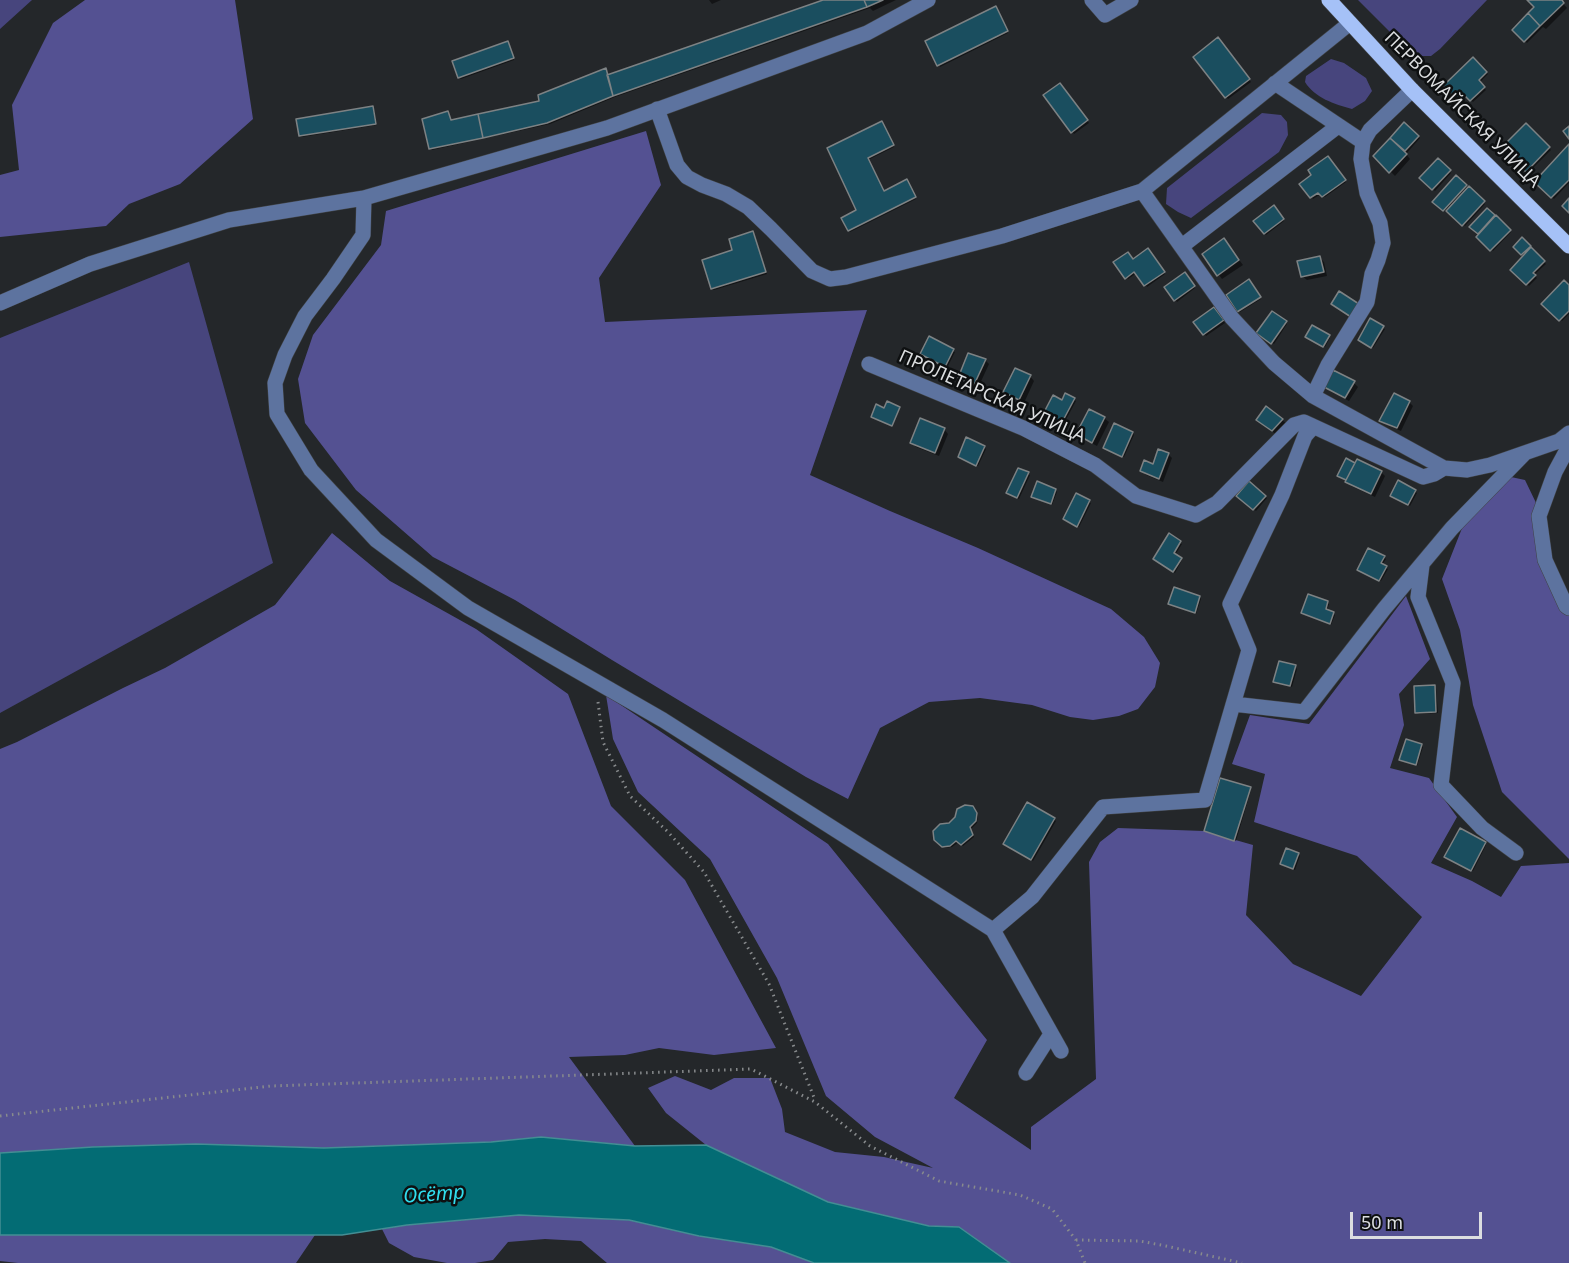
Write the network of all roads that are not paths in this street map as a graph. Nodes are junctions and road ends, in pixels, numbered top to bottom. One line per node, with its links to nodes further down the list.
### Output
1 (928, 0): 8 (street)
2 (1092, 0): 3 (street)
3 (1131, 0)
4 (1329, 0): 5 (main road, ПЕРВОМАЙСКАЯ УЛИЦА)
5 (1350, 23): 6 (street); 7 (main road, ПЕРВОМАЙСКАЯ УЛИЦА)
6 (1275, 83): 9 (street); 11 (street)
7 (1412, 90): 10 (street); 14 (main road, ПЕРВОМАЙСКАЯ УЛИЦА)
8 (657, 109): 11 (street); 12 (street)
9 (1338, 126): 10 (street); 13 (street)
10 (1363, 142): 17 (street)
11 (1142, 191): 13 (street)
12 (364, 198): 15 (street); 27 (street)
13 (1182, 246): 17 (street)
14 (1569, 246)
15 (0, 303)
16 (869, 364): 18 (street, ПРОЛЕТАРСКАЯ УЛИЦА)
17 (1313, 396): 22 (street)
18 (1312, 427): 22 (street); 25 (street)
19 (1569, 433): 21 (street)
20 (1569, 446): 24 (street)
21 (1527, 452): 22 (street); 23 (street)
22 (1444, 468)
23 (1422, 565): 25 (street); 26 (street)
24 (1569, 608)
25 (1233, 704): 27 (street)
26 (1516, 853)
27 (993, 930): 28 (street)
28 (1051, 1034): 29 (street); 30 (street)
29 (1061, 1051)
30 (1026, 1073)

